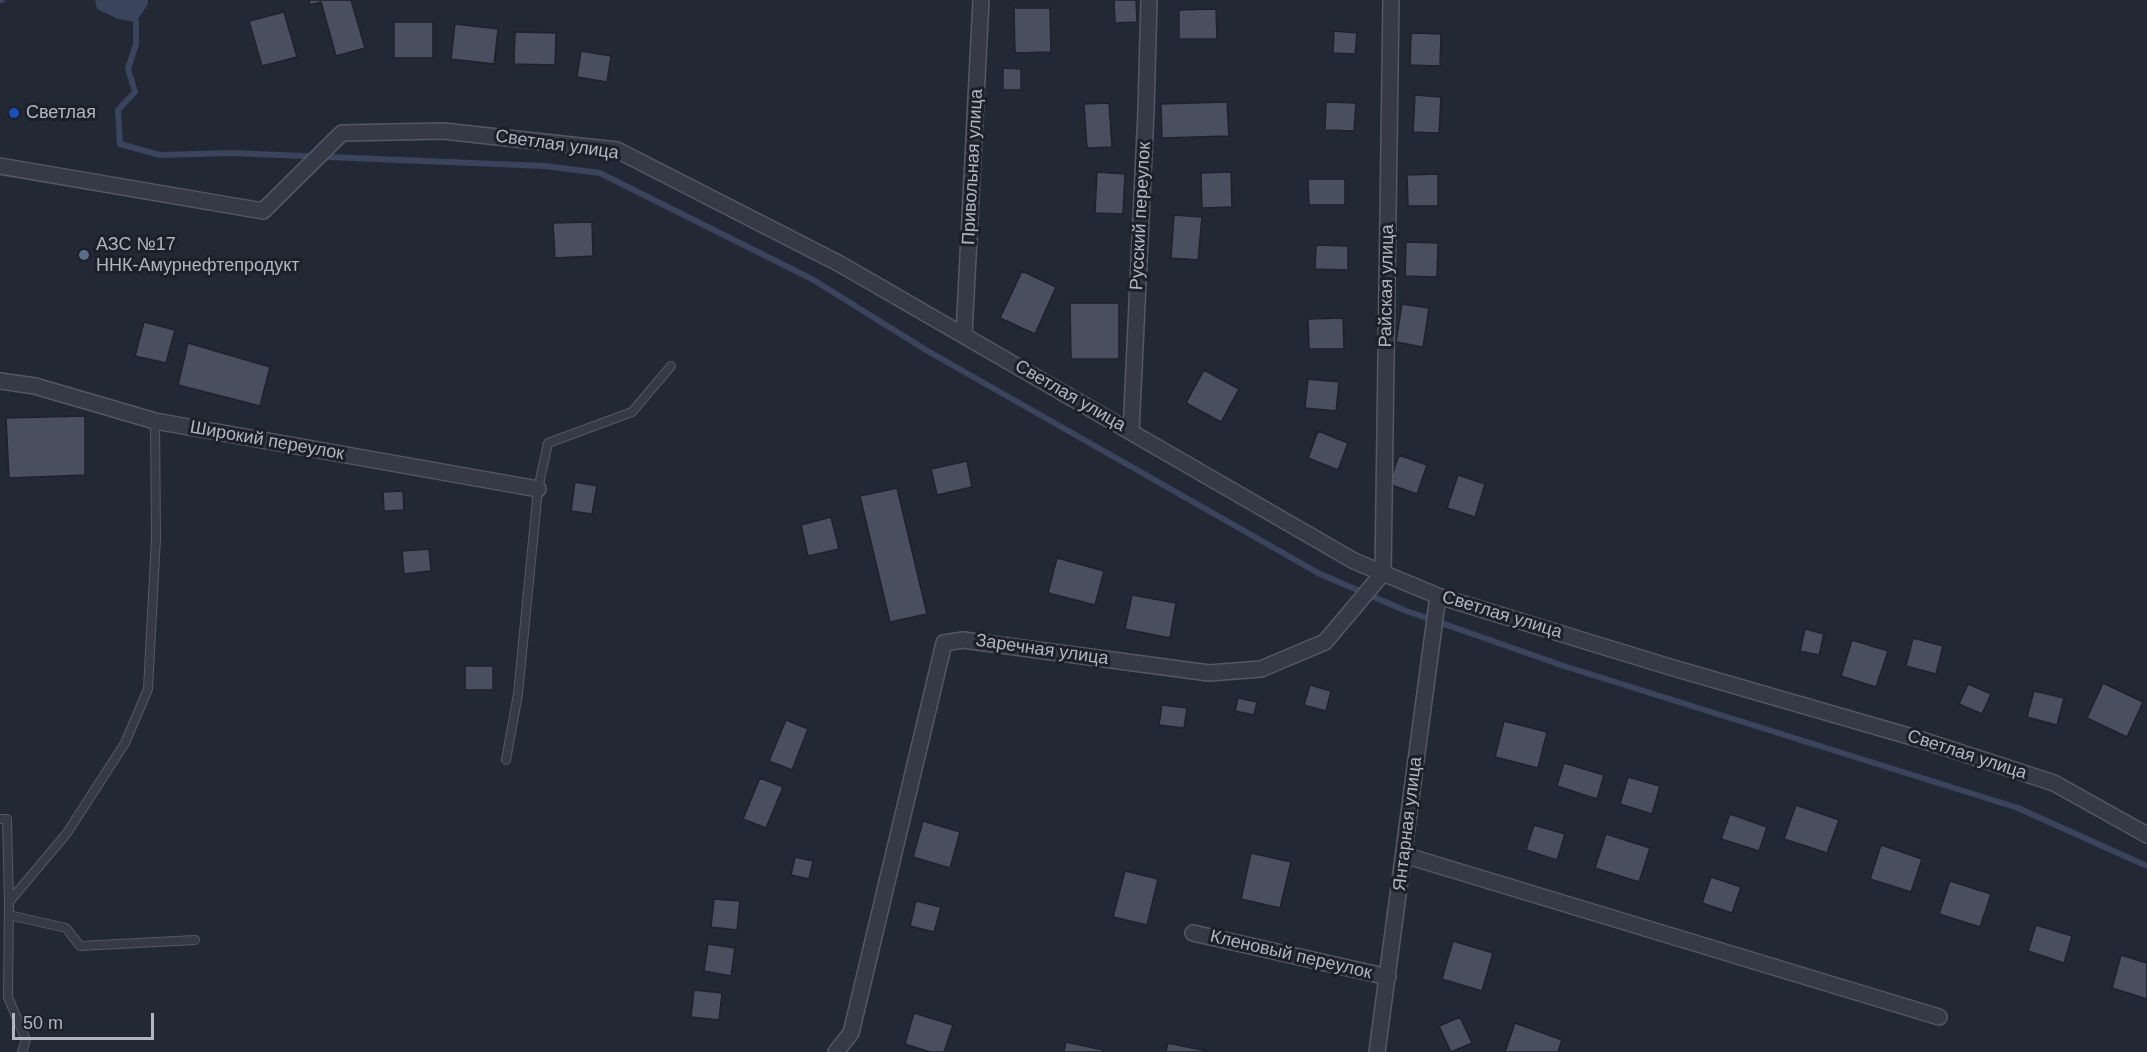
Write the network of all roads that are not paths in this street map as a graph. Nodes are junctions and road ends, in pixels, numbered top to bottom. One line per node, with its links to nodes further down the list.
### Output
1 (981, 0): 5 (street, Привольная улица)
2 (1149, 0): 9 (street, Русский переулок)
3 (1391, 0): 11 (street, Райская улица)
4 (0, 166): 5 (street, Светлая улица)
5 (964, 335): 9 (street, Светлая улица)
6 (671, 366): 10 (lane)
7 (0, 381): 8 (street, Широкий переулок)
8 (155, 421): 10 (street, Широкий переулок); 17 (lane)
9 (1131, 432): 11 (street, Светлая улица)
10 (538, 489): 13 (lane)
11 (1383, 573): 12 (street, Светлая улица); 24 (street, Заречная улица)
12 (1438, 596): 15 (street, Светлая улица); 16 (street, Янтарная улица)
13 (506, 760)
14 (0, 819): 17 (lane)
15 (2147, 835)
16 (1404, 855): 21 (street, Янтарная улица); 22 (street)
17 (9, 902): 18 (lane)
18 (9, 915): 20 (lane); 23 (lane)
19 (1193, 933): 21 (street, Кленовый переулок)
20 (195, 940)
21 (1388, 977): 25 (street, Янтарная улица)
22 (1939, 1017)
23 (22, 1052)
24 (836, 1052)
25 (1377, 1052)

